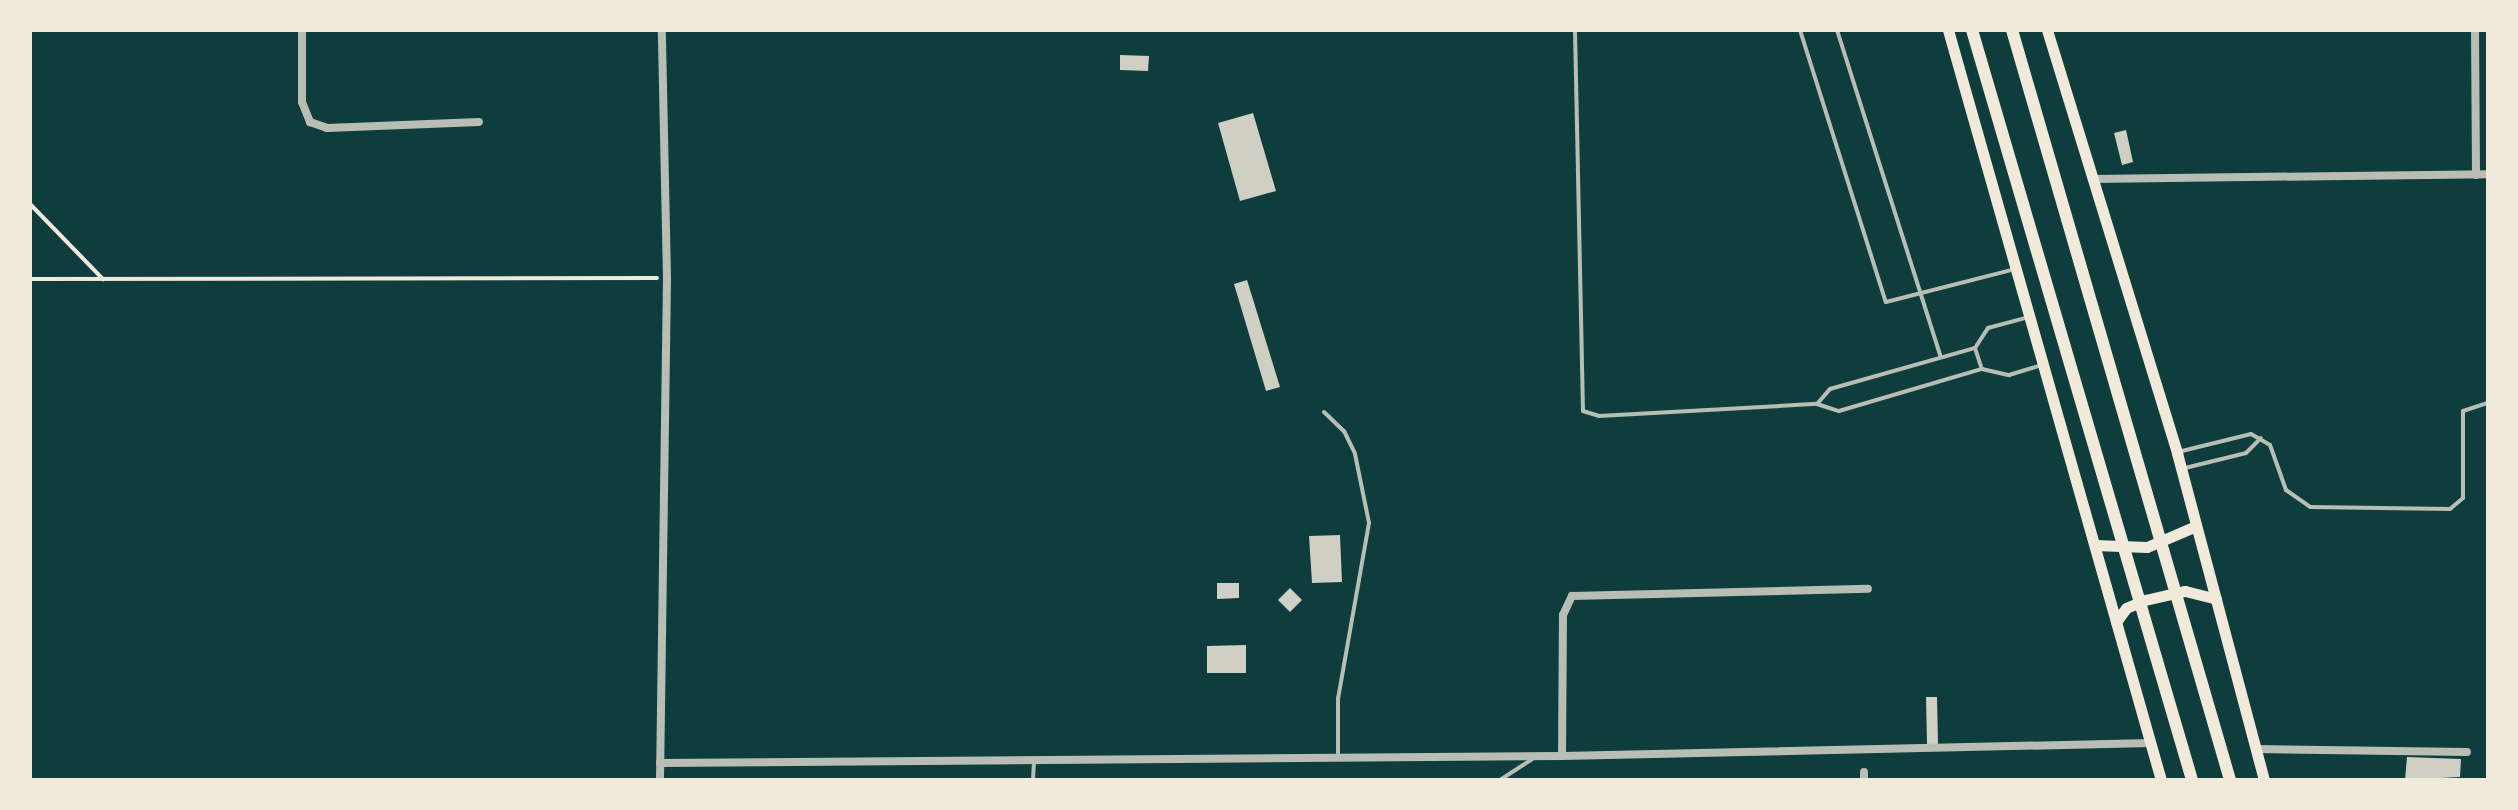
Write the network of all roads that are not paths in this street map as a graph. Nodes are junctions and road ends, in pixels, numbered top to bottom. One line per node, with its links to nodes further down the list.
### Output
1 (302, 30): 11 (street)
2 (662, 30): 40 (street)
3 (1575, 30): 23 (lane)
4 (1800, 30): 16 (lane)
5 (1837, 30): 16 (lane)
6 (1948, 30): 15 (main road)
7 (1972, 30): 45 (highway)
8 (2012, 30): 46 (highway)
9 (2047, 30): 14 (main road)
10 (2475, 30): 12 (street)
11 (479, 122)
12 (2476, 174): 13 (street); 14 (street)
13 (2488, 174)
14 (2092, 179): 26 (main road)
15 (2016, 269): 16 (lane); 17 (main road)
16 (1923, 294): 19 (lane)
17 (2030, 317): 18 (lane); 20 (main road)
18 (1976, 348): 19 (lane); 21 (lane)
19 (1941, 357): 23 (lane)
20 (2043, 365): 21 (lane); 29 (main road)
21 (1982, 369): 23 (lane)
22 (2488, 403): 25 (lane)
23 (1817, 404)
24 (1324, 412): 38 (lane)
25 (2262, 438): 26 (lane); 27 (lane)
26 (2177, 453): 27 (main road)
27 (2181, 469): 28 (main road)
28 (2196, 526): 29 (main road); 31 (main road)
29 (2094, 545): 32 (main road)
30 (1868, 588): 37 (street)
31 (2216, 599): 32 (main road); 34 (main road)
32 (2116, 622): 33 (main road)
33 (2150, 742): 37 (street); 44 (main road)
34 (2255, 749): 35 (street); 47 (main road)
35 (2467, 752)
36 (1536, 756): 37 (street); 38 (street); 43 (lane)
37 (1562, 756)
38 (1338, 757): 39 (street)
39 (1034, 758): 40 (street); 42 (lane)
40 (660, 763): 41 (street)
41 (660, 780)
42 (1033, 780)
43 (1500, 780)
44 (2161, 780)
45 (2192, 780)
46 (2230, 780)
47 (2264, 780)

